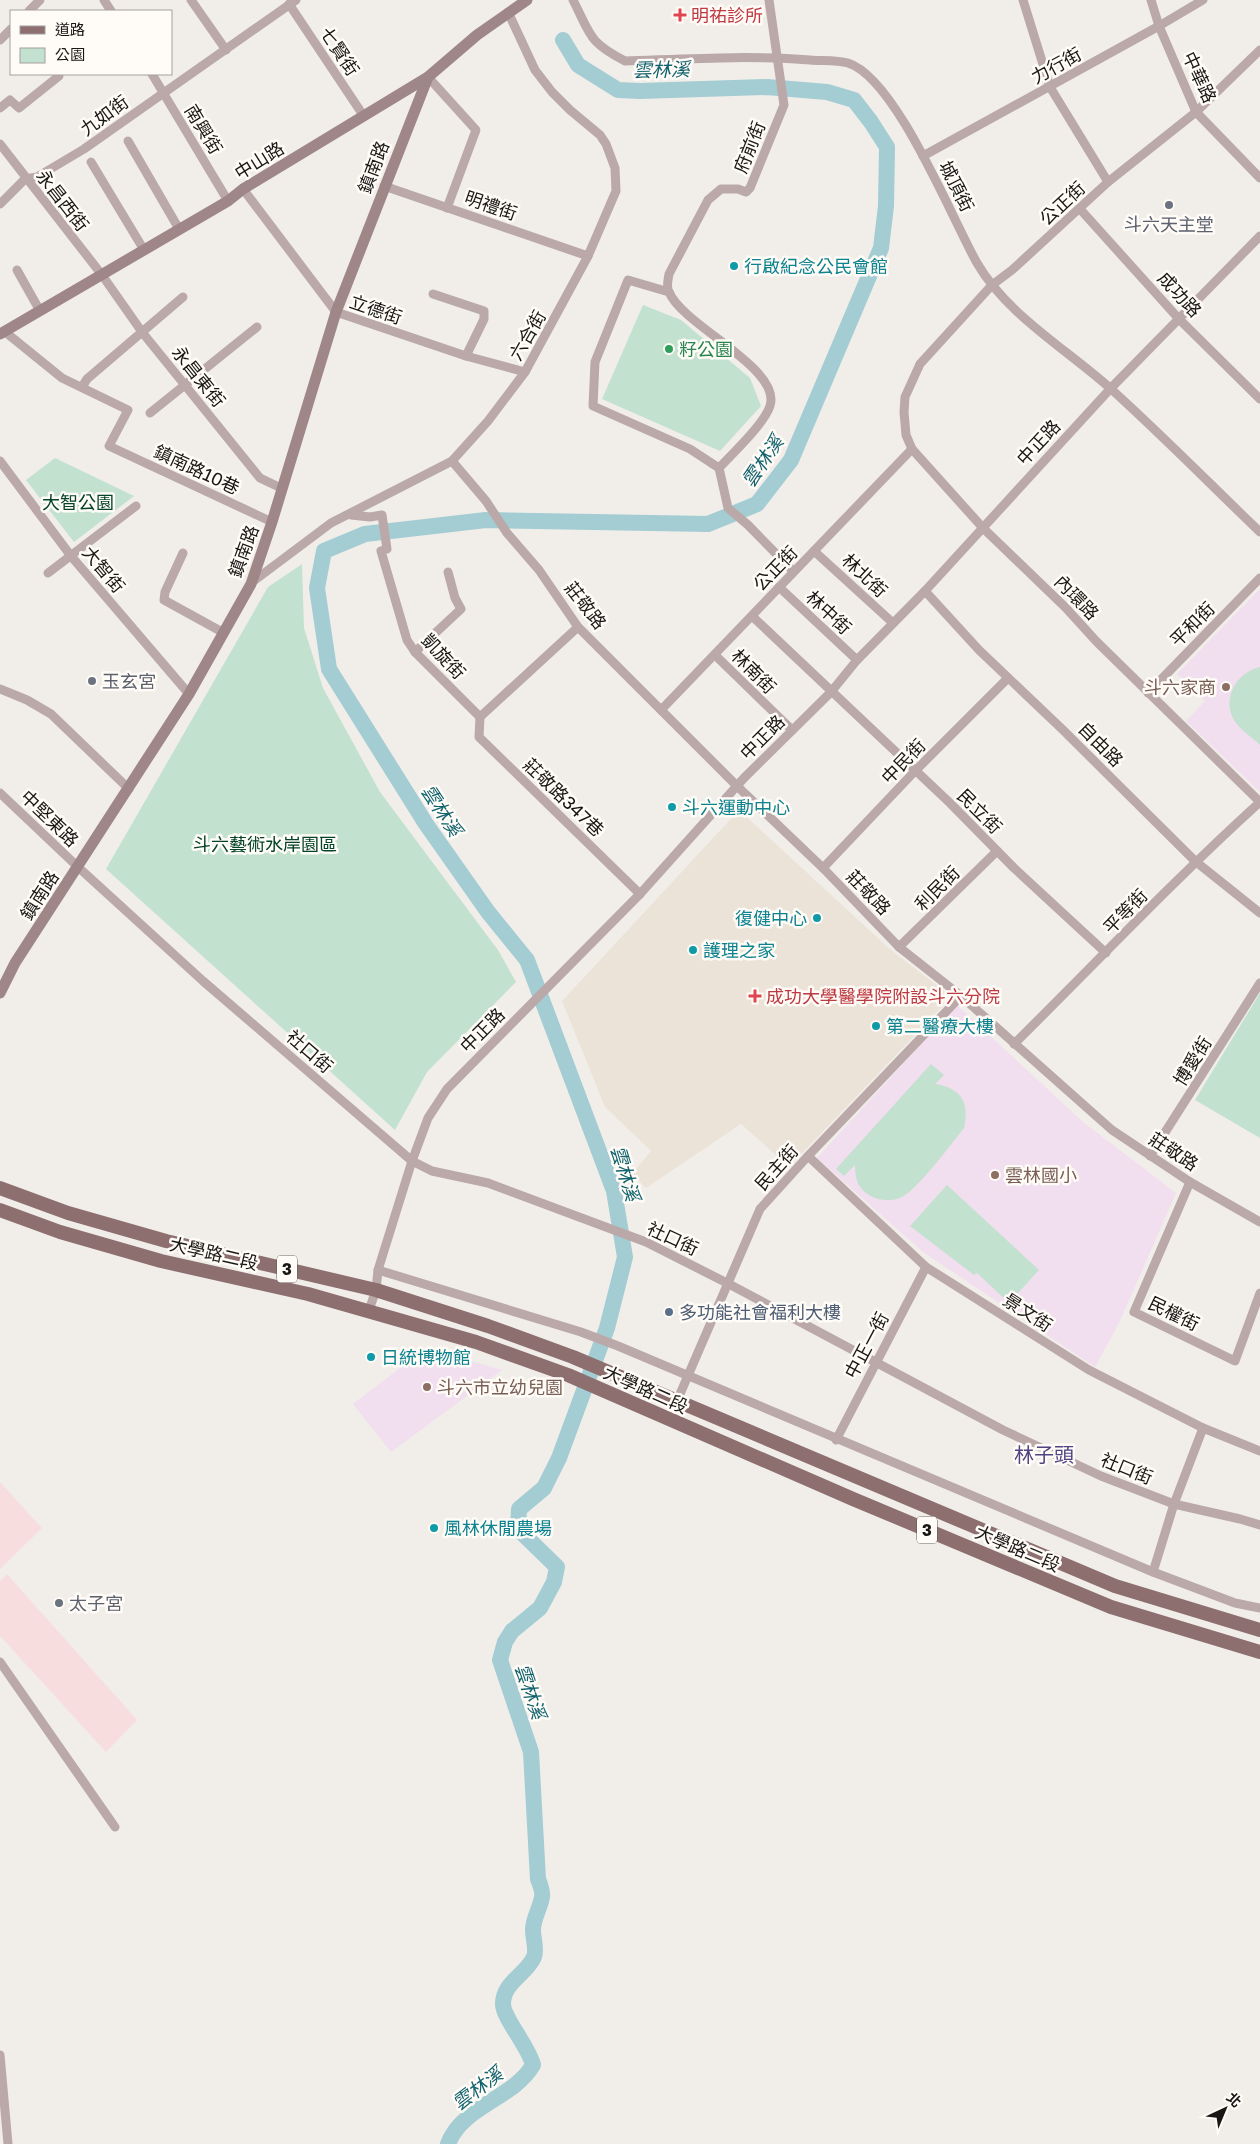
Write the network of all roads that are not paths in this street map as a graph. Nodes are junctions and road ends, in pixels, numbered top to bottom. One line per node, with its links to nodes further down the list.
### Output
1 (40, 0): 10 (street)
2 (191, 0): 15 (street)
3 (527, 0): 11 (street, 中山路)
4 (573, 0): 17 (street, 城頂街)
5 (769, 0): 17 (street, 府前街)
6 (1023, 0): 21 (street)
7 (1151, 0): 12 (street, 中華路)
8 (1203, 0): 12 (street, 力行街)
9 (292, 2): 15 (street, 九如街); 25 (street, 七賢街)
10 (30, 10)
11 (508, 12): 20 (street, 中山路); 42 (street, 六合街)
12 (1159, 26): 21 (street, 力行街); 24 (street, 中華路)
13 (10, 30): 14 (street)
14 (0, 40)
15 (226, 50): 22 (street, 九如街)
16 (1260, 50): 24 (street, 公正街)
17 (778, 58): 28 (street, 城頂街); 46 (street, 府前街)
18 (153, 75): 22 (street, 南興街)
19 (59, 76): 23 (street)
20 (428, 77): 25 (street, 中山路); 33 (street, 鎮南路); 37 (street)
21 (1050, 87): 28 (street, 力行街); 32 (street)
22 (163, 92): 31 (street, 九如街); 35 (street, 南興街)
23 (0, 108)
24 (1196, 112): 30 (street, 中華路); 32 (street, 公正街)
25 (363, 115): 34 (street, 中山路)
26 (128, 141): 39 (street)
27 (0, 144): 31 (street, 永昌西街)
28 (923, 156): 45 (street, 城頂街)
29 (91, 162): 41 (street)
30 (1260, 178)
31 (26, 179): 36 (street); 44 (street, 永昌西街)
32 (1108, 182): 38 (street, 公正街)
33 (384, 186): 37 (street, 明禮街); 50 (street, 鎮南路)
34 (243, 189): 35 (street, 中山路); 50 (street, 立德街)
35 (228, 201): 39 (street, 中山路)
36 (0, 204)
37 (447, 208): 42 (street, 明禮街)
38 (1080, 209): 45 (street, 公正街); 51 (street, 成功路)
39 (179, 230): 41 (street, 中山路)
40 (1260, 236): 51 (street, 中正路)
41 (144, 250): 44 (street, 中山路)
42 (588, 256): 56 (street, 六合街)
43 (17, 270): 49 (street)
44 (102, 275): 49 (street, 中山路); 53 (street, 永昌東街)
45 (992, 285): 59 (street, 城頂街); 60 (street, 公正街)
46 (668, 292): 66 (street); 66 (street)
47 (433, 294): 55 (street)
48 (183, 297): 53 (street)
49 (40, 311): 54 (street, 中山路)
50 (336, 312): 55 (street, 立德街); 67 (street, 鎮南路)
51 (1179, 319): 59 (street, 中正路); 61 (street, 成功路)
52 (257, 327): 57 (street)
53 (142, 332): 57 (street, 永昌東街); 58 (street)
54 (2, 333): 58 (street)
55 (466, 356): 56 (street, 立德街)
56 (525, 372): 64 (street, 六合街)
57 (185, 384): 62 (street); 67 (street, 永昌東街)
58 (82, 387): 70 (street, 鎮南路10巷)
59 (1111, 388): 71 (street, 中正路); 72 (street, 城頂街)
60 (905, 397): 63 (street, 內環路)
61 (1260, 399)
62 (150, 413)
63 (912, 449): 71 (street, 內環路); 73 (street, 公正街)
64 (452, 461): 69 (street, 六合街); 85 (street, 莊敬路)
65 (0, 462): 75 (street, 大智街)
66 (719, 468): 76 (street)
67 (281, 488): 70 (street, 鎮南路)
68 (136, 506): 75 (street)
69 (351, 515): 80 (street, 六合街); 87 (street, 凱旋街)
70 (272, 522): 80 (street, 鎮南路)
71 (983, 528): 82 (street, 中正路); 93 (street, 內環路)
72 (1260, 532)
73 (814, 551): 76 (street, 公正街); 84 (street, 林北街)
74 (183, 553): 86 (street)
75 (71, 556): 78 (street); 94 (street, 大智街)
76 (793, 571): 81 (street, 公正街)
77 (448, 572): 87 (street)
78 (48, 573)
79 (1260, 578): 93 (street, 平和街)
80 (251, 584): 86 (street, 鎮南路)
81 (779, 587): 83 (street, 公正街); 89 (street, 林中街)
82 (925, 591): 84 (street, 中正路); 90 (street, 自由路)
83 (752, 616): 88 (street, 公正街); 92 (street, 民立街)
84 (893, 623): 89 (street, 中正路)
85 (578, 627): 95 (street, 莊敬路); 96 (street)
86 (224, 633): 94 (street, 鎮南路)
87 (415, 652): 96 (street, 凱旋街)
88 (715, 655): 95 (street, 公正街); 97 (street, 林南街)
89 (858, 660): 92 (street, 中正路)
90 (1008, 678): 98 (street, 中民街); 104 (street, 自由路)
91 (0, 689): 100 (street)
92 (830, 692): 97 (street, 中正路); 98 (street, 民立街)
93 (1148, 692): 102 (street, 內環路)
94 (189, 694): 100 (street, 鎮南路)
95 (661, 710): 99 (street, 莊敬路)
96 (480, 717): 107 (street, 莊敬路347巷)
97 (792, 730): 99 (street, 中正路)
98 (915, 771): 103 (street, 民立街); 106 (street, 中民街)
99 (737, 786): 106 (street, 莊敬路); 107 (street, 中正路)
100 (129, 788): 105 (street, 鎮南路)
101 (0, 792): 105 (street, 中堅東路)
102 (1260, 802): 104 (street, 平等街)
103 (997, 851): 109 (street, 利民街); 110 (street, 民立街)
104 (1195, 861): 108 (street, 自由路); 110 (street, 平等街)
105 (78, 867): 112 (street, 鎮南路); 117 (street, 社口街)
106 (824, 868): 109 (street, 莊敬路)
107 (640, 894): 117 (street, 中正路)
108 (1260, 913)
109 (899, 947): 113 (street, 莊敬路)
110 (1106, 953): 114 (street, 平等街)
111 (1260, 983): 116 (street, 博愛街)
112 (0, 993)
113 (961, 996): 114 (street, 莊敬路); 115 (street, 民主街)
114 (1014, 1044): 116 (street, 莊敬路)
115 (808, 1156): 124 (street, 景文街); 126 (street, 民主街)
116 (1150, 1156): 118 (street, 莊敬路)
117 (412, 1161): 125 (street, 中正路); 126 (street, 社口街)
118 (1190, 1182): 122 (street, 莊敬路); 128 (street, 民權街)
119 (0, 1188): 121 (main road, 大學路二段 / 3)
120 (0, 1210): 123 (main road, 大學路二段 / 3)
121 (68, 1213): 123 (main road); 127 (main road, 大學路二段 / 3)
122 (1260, 1222)
123 (60, 1232): 129 (main road, 大學路二段 / 3)
124 (926, 1266): 130 (street, 中正一街); 133 (street, 景文街)
125 (378, 1270): 127 (street, 中正路); 131 (street, 大學路二段)
126 (727, 1282): 130 (street, 社口街); 131 (street, 民主街)
127 (376, 1290): 129 (street, 中正路); 132 (main road, 大學路二段 / 3)
128 (1260, 1294)
129 (369, 1310): 137 (main road, 大學路二段 / 3)
130 (876, 1362): 134 (street, 中正一街); 138 (street, 社口街)
131 (687, 1375): 132 (street, 民主街); 134 (street, 大學路二段)
132 (677, 1401): 135 (main road, 大學路二段 / 3)
133 (1203, 1428): 136 (street, 景文街); 138 (street)
134 (836, 1440): 140 (street, 大學路二段)
135 (784, 1447): 137 (main road); 141 (main road, 大學路二段 / 3)
136 (1260, 1451)
137 (774, 1465): 143 (main road, 大學路二段 / 3)
138 (1174, 1504): 139 (street, 社口街); 140 (street)
139 (1260, 1525)
140 (1153, 1572): 142 (street, 大學路二段)
141 (1187, 1608): 143 (main road); 144 (main road, 大學路二段 / 3)
142 (1260, 1608)
143 (1184, 1628): 145 (main road, 大學路二段 / 3)
144 (1260, 1630)
145 (1260, 1652)
146 (0, 1662): 147 (street)
147 (114, 1827)
148 (0, 2055): 149 (street)
149 (8, 2144)

